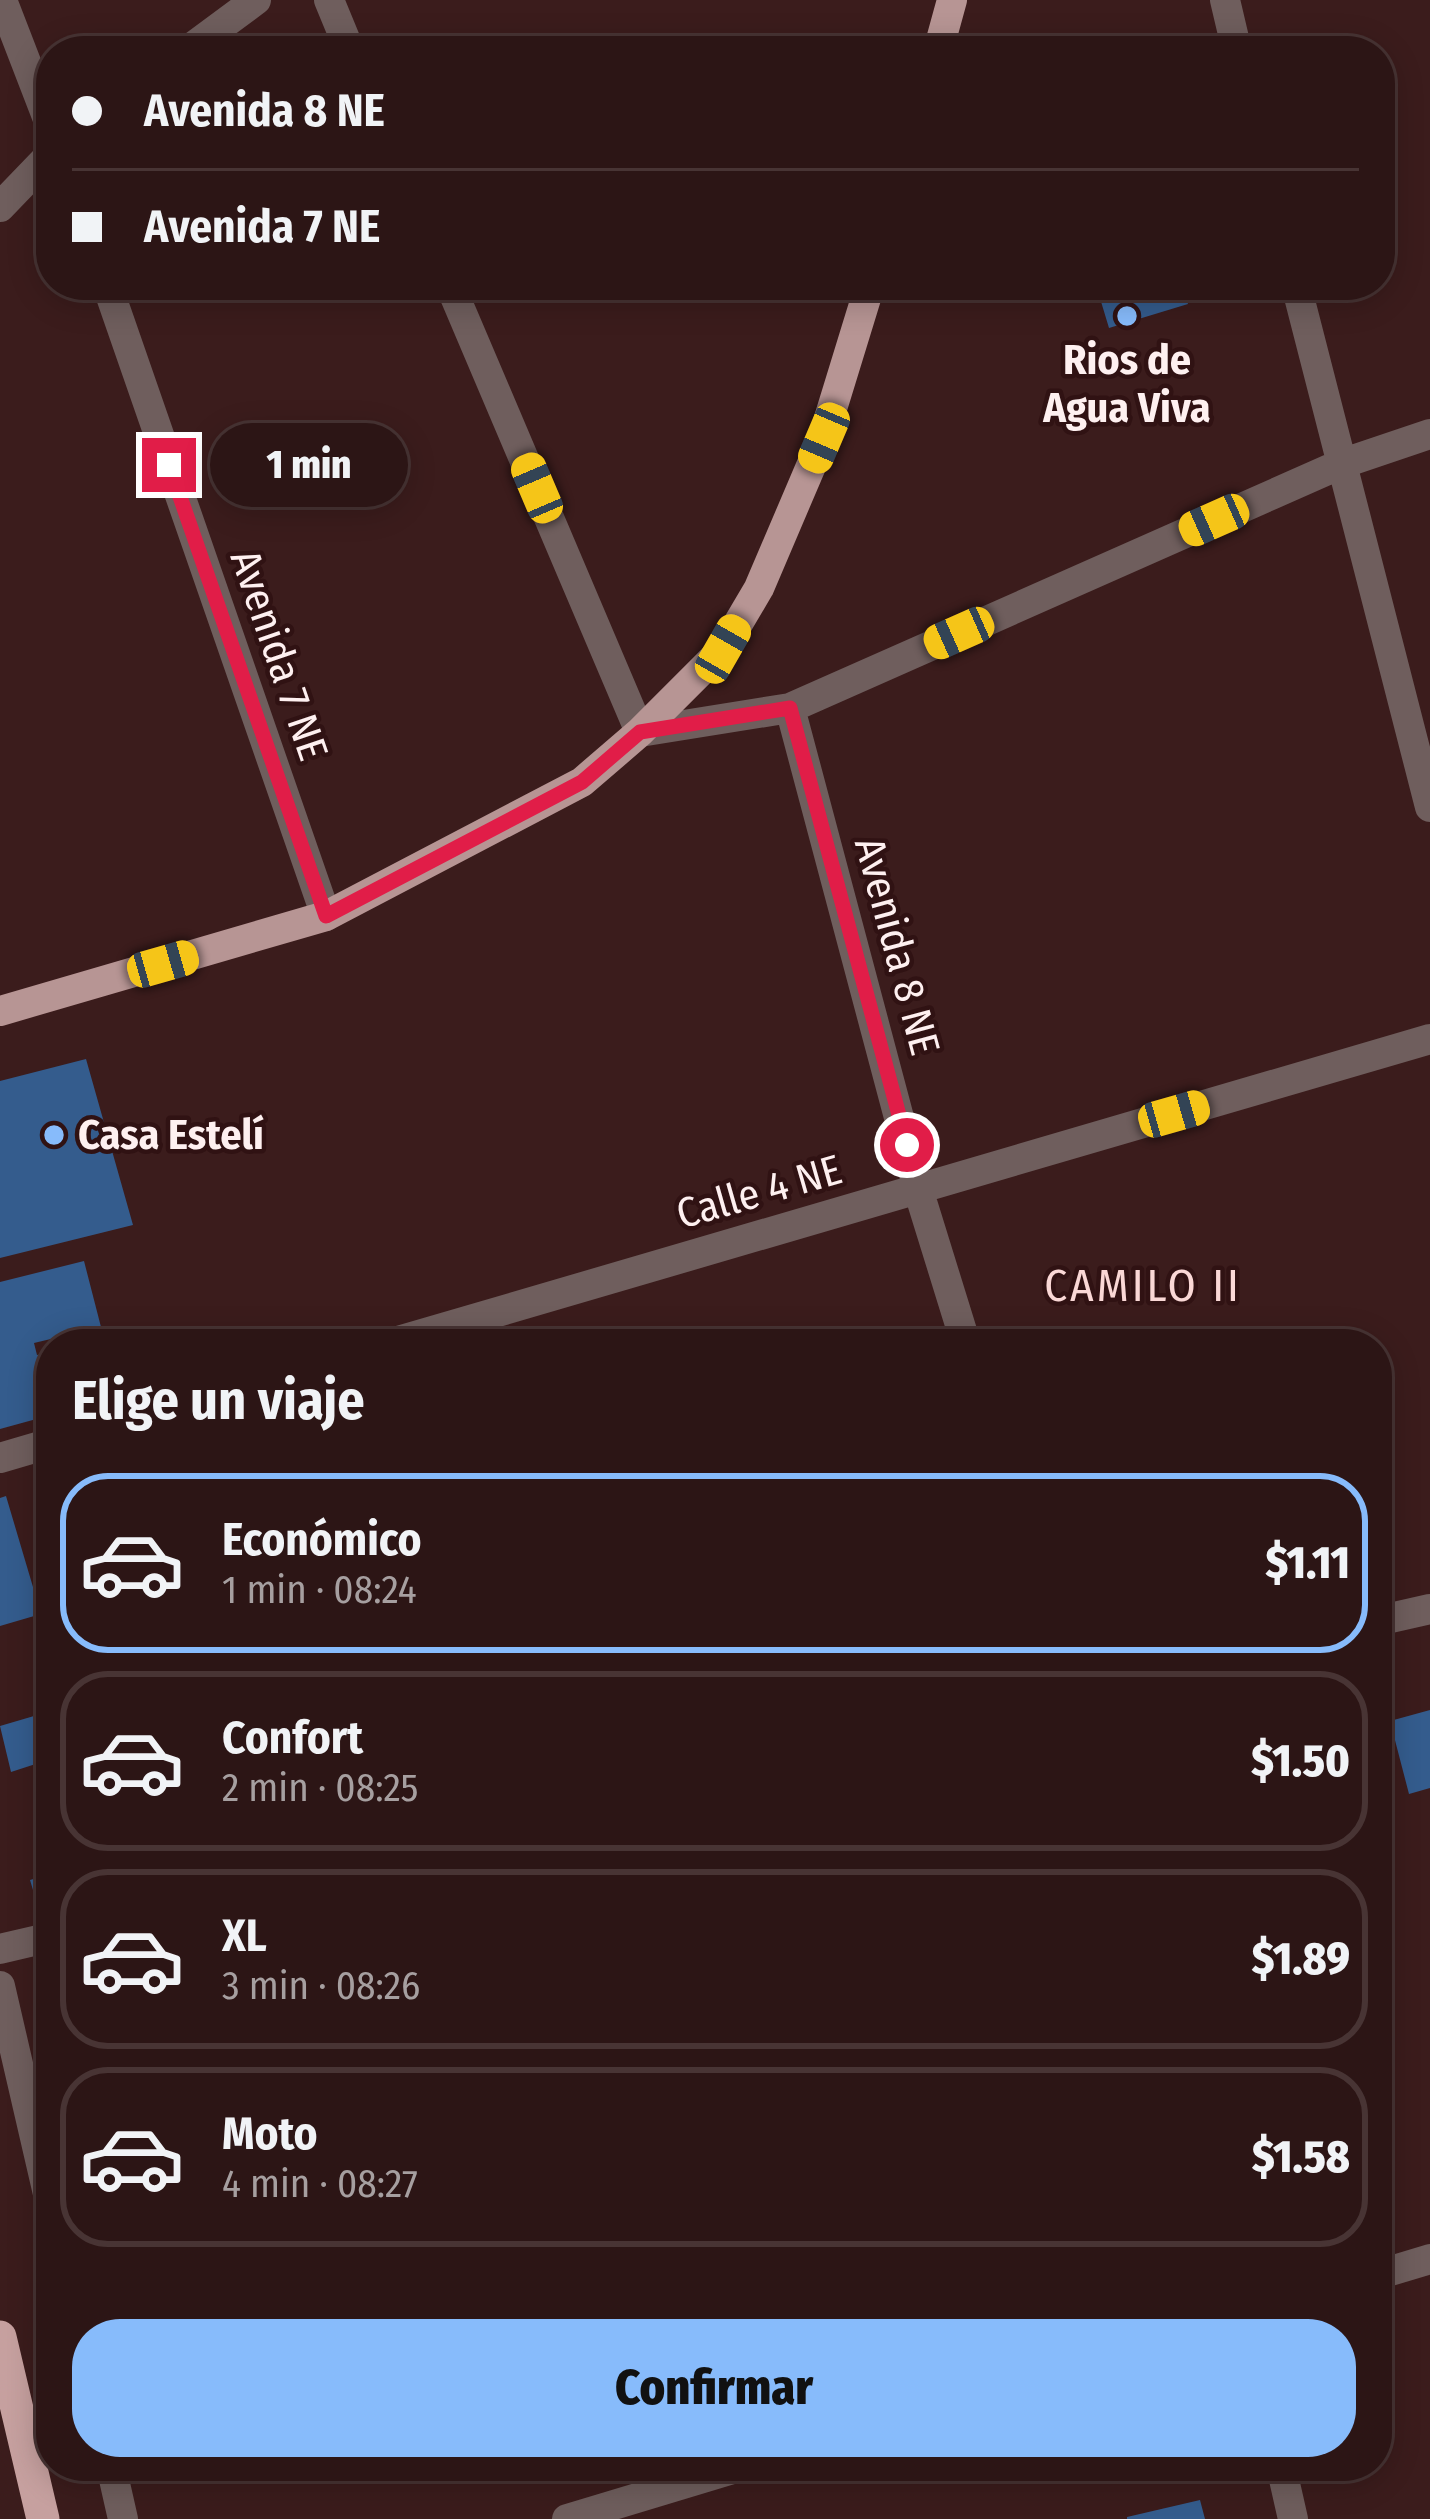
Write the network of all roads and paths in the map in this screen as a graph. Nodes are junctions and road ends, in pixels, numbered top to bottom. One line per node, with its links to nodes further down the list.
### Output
1 (2, 0): 11 (street)
2 (256, 0): 7 (street)
3 (329, 0): 8 (street)
4 (963, 0): 6 (street)
5 (1225, 0): 10 (street)
6 (952, 1): 9 (main road)
7 (207, 36)
8 (344, 36)
9 (942, 36)
10 (1234, 36)
11 (36, 88)
12 (36, 170): 13 (street)
13 (0, 207)
14 (111, 300): 23 (street, Avenida 7 NE)
15 (456, 300): 21 (street)
16 (865, 300): 21 (main road)
17 (1300, 300): 19 (street)
18 (1430, 434): 19 (street)
19 (1341, 464): 20 (street); 22 (street)
20 (790, 708): 21 (street); 26 (street, Avenida 8 NE)
21 (640, 732): 23 (main road)
22 (1430, 807)
23 (326, 916): 24 (main road)
24 (0, 1011)
25 (1430, 1039): 26 (street, Calle 4 NE)
26 (918, 1189): 27 (street, Calle 4 NE); 28 (street, Avenida 8 NE)
27 (439, 1329)
28 (961, 1329)
29 (36, 1447): 30 (street)
30 (0, 1458)
31 (1430, 1609): 32 (street)
32 (1392, 1618)
33 (36, 1941): 34 (street)
34 (0, 1949)
35 (0, 1986): 36 (street)
36 (36, 2142)
37 (1430, 2259): 38 (street)
38 (1392, 2270)
39 (0, 2337): 43 (highway)
40 (114, 2481): 44 (street)
41 (651, 2481): 45 (street)
42 (1284, 2481): 46 (street)
43 (43, 2519)
44 (123, 2519)
45 (567, 2519)
46 (1293, 2519)

